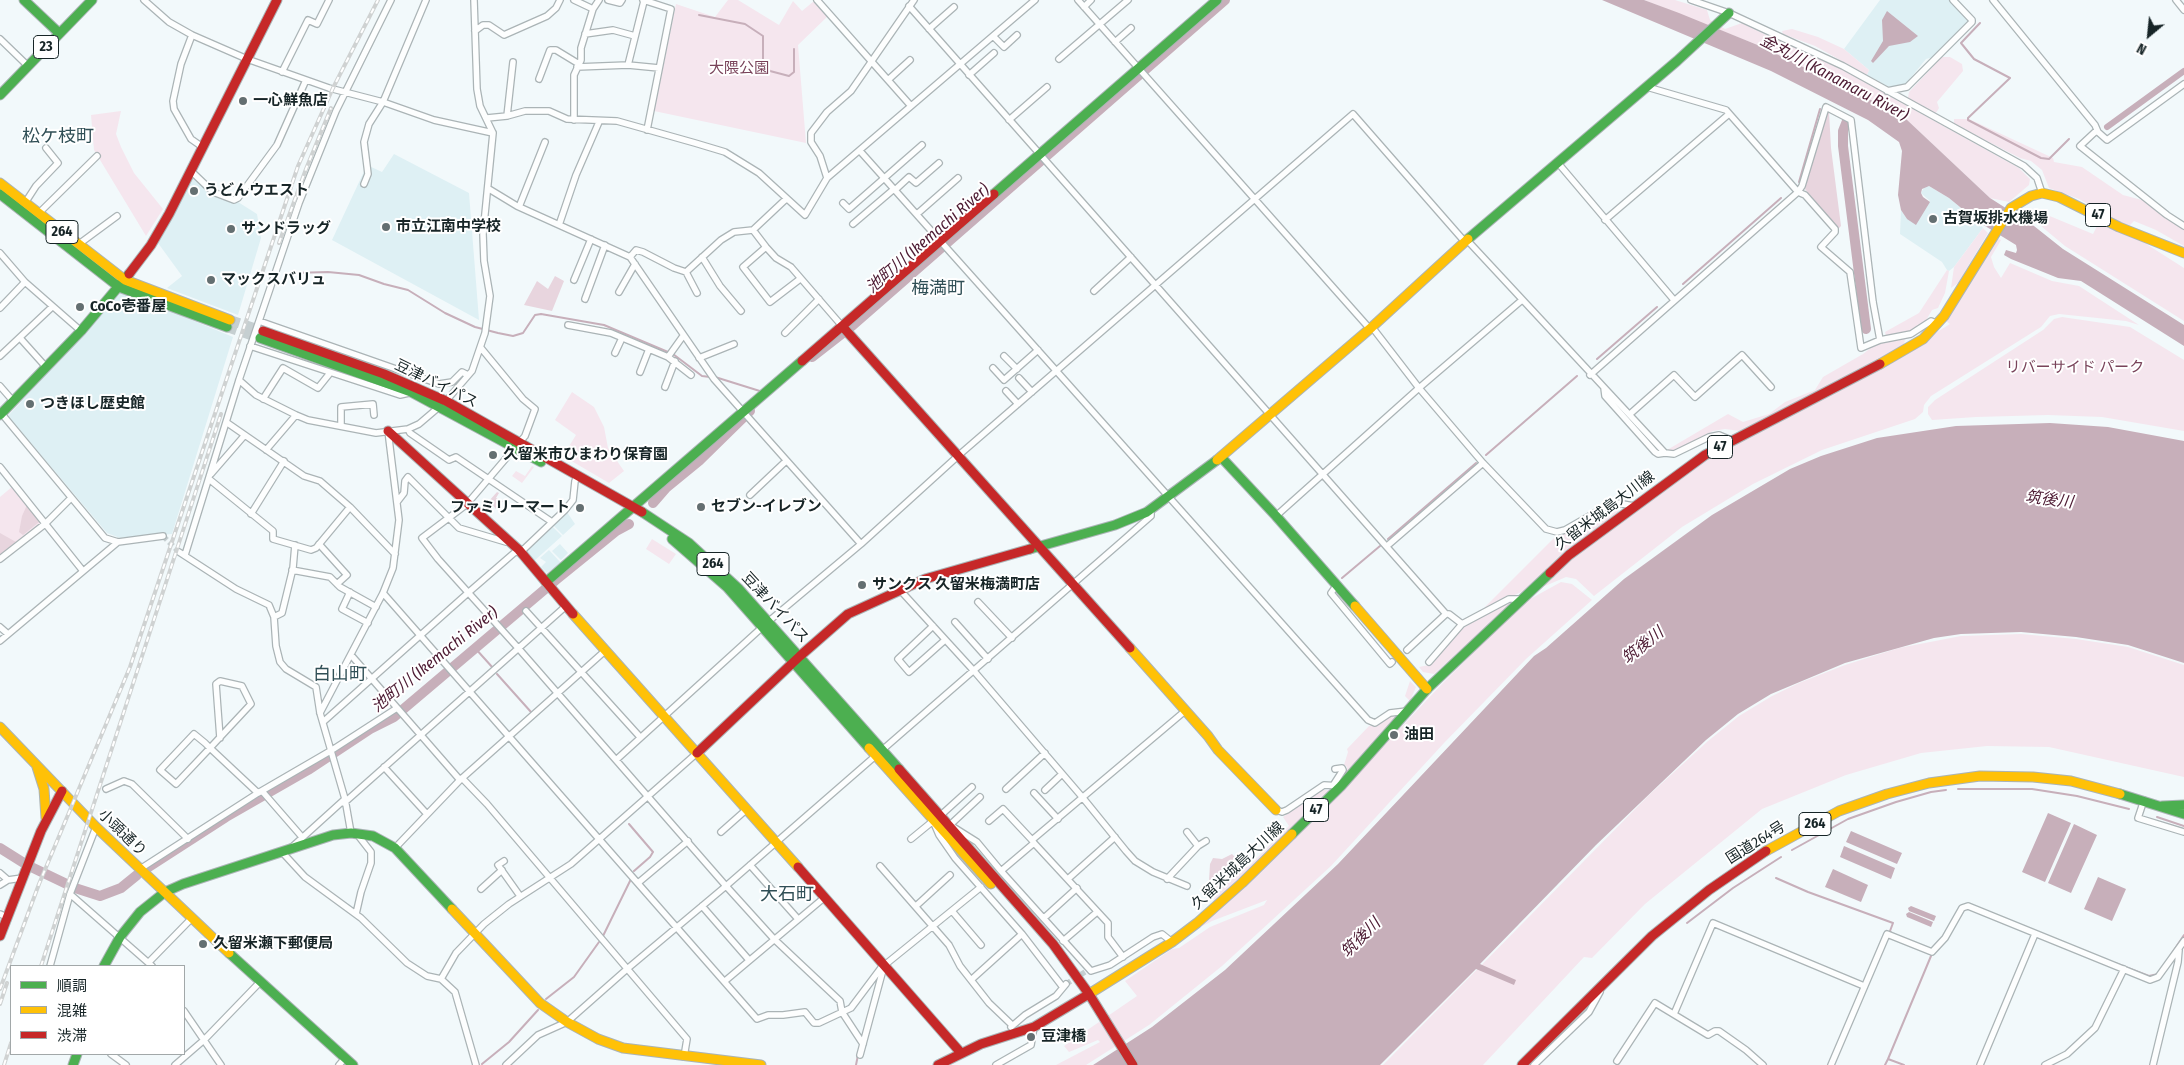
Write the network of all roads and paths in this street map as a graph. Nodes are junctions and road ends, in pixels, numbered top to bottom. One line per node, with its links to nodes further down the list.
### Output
1 (24, 0): 36 (main road)
2 (92, 0): 36 (main road, 23)
3 (144, 0): 39 (street)
4 (277, 0): 45 (main road)
5 (329, 0): 56 (street)
6 (390, 0): 65 (street)
7 (426, 0): 67 (street)
8 (474, 0): 35 (street)
9 (561, 0): 35 (street)
10 (574, 0): 29 (street)
11 (599, 0): 29 (street)
12 (608, 0): 13 (street)
13 (622, 0)
14 (643, 0): 40 (street); 54 (street)
15 (817, 0): 48 (street)
16 (914, 0): 26 (street)
17 (1034, 0): 41 (street)
18 (1078, 0): 28 (street)
19 (1091, 0): 28 (street)
20 (1128, 0): 32 (street)
21 (1217, 0): 55 (main road)
22 (1691, 0): 31 (street)
23 (1953, 0): 64 (street)
24 (1993, 0): 76 (street)
25 (2176, 0): 30 (street)
26 (909, 6): 34 (street); 48 (street)
27 (954, 7): 34 (street)
28 (1084, 7): 32 (street)
29 (593, 9): 37 (street)
30 (2184, 10)
31 (1729, 13): 63 (main road); 64 (street)
32 (1099, 24): 43 (street); 46 (street)
33 (1131, 28): 43 (street)
34 (929, 29): 50 (street)
35 (475, 32): 71 (street)
36 (59, 33): 53 (main road, 23)
37 (586, 34): 40 (street); 51 (street)
38 (1017, 34): 41 (street)
39 (192, 35): 45 (street); 80 (street)
40 (635, 36): 52 (street)
41 (993, 36): 50 (street)
42 (0, 39): 53 (street)
43 (1115, 42): 55 (street)
44 (994, 53): 57 (street)
45 (247, 59): 56 (street); 80 (main road)
46 (1059, 59)
47 (910, 60): 60 (street)
48 (871, 61): 60 (street); 88 (street)
49 (513, 62): 70 (street)
50 (960, 64): 57 (street); 68 (street)
51 (578, 65): 52 (street); 58 (street); 72 (street)
52 (628, 65): 54 (street)
53 (28, 66): 66 (main road, 23)
54 (659, 68): 75 (street)
55 (1138, 68): 83 (main road); 98 (street)
56 (282, 72): 59 (street)
57 (969, 75): 73 (street)
58 (539, 79)
59 (306, 80): 65 (street); 87 (street)
60 (888, 80): 68 (street)
61 (2184, 84): 76 (street)
62 (1047, 87): 73 (street)
63 (1647, 87): 69 (street); 86 (main road)
64 (1887, 90): 96 (street)
65 (345, 91): 67 (street); 139 (street)
66 (0, 94)
67 (382, 102): 77 (street); 92 (street)
68 (911, 106): 82 (street)
69 (1729, 114): 95 (street); 106 (street)
70 (507, 116): 71 (street); 72 (street)
71 (487, 118): 77 (street)
72 (574, 120): 74 (street)
73 (1009, 120): 83 (street)
74 (599, 122): 75 (street); 108 (street)
75 (647, 130): 99 (street)
76 (2098, 132): 109 (street)
77 (493, 133): 93 (street)
78 (545, 142): 102 (street)
79 (922, 145): 90 (street)
80 (201, 146): 87 (main road)
81 (46, 148): 100 (street)
82 (860, 151): 88 (street); 90 (street)
83 (1040, 155): 112 (main road); 121 (street)
84 (97, 156): 103 (street)
85 (939, 163): 94 (street)
86 (1558, 163): 106 (street); 113 (main road)
87 (190, 170): 127 (main road)
88 (827, 178): 99 (street)
89 (958, 178): 104 (street)
90 (885, 179): 94 (street); 101 (street)
91 (0, 183): 100 (main road, 264)
92 (364, 184)
93 (489, 189): 102 (street); 153 (street)
94 (894, 189): 104 (street); 107 (street)
95 (1798, 192): 135 (street); 150 (street); 150 (street)
96 (2042, 193): 117 (main road, 47); 141 (main road, 久留米城島大川線 / 47)
97 (0, 194): 127 (main road, 264)
98 (1254, 198): 113 (street); 128 (street); 144 (street)
99 (786, 199): 110 (street)
100 (24, 202): 103 (main road, 264)
101 (843, 203)
102 (519, 207): 108 (street)
103 (38, 214): 114 (main road, 264)
104 (917, 214): 112 (street)
105 (117, 216): 114 (street)
106 (1605, 220): 135 (street)
107 (853, 224)
108 (559, 225): 111 (street)
109 (2184, 226)
110 (754, 230): 116 (street); 120 (street)
111 (591, 239): 115 (street); 125 (street)
112 (941, 240): 143 (main road); 155 (street)
113 (1466, 241): 134 (street); 144 (main road)
114 (78, 245): 127 (main road, 264)
115 (605, 245): 119 (street); 132 (street)
116 (766, 247): 124 (street); 124 (street)
117 (2184, 253)
118 (1, 257): 126 (street)
119 (630, 257): 122 (street); 123 (street)
120 (702, 257): 123 (street); 138 (street)
121 (1131, 257): 128 (street); 129 (street)
122 (635, 264): 130 (street); 147 (street)
123 (686, 272): 131 (street)
124 (800, 279): 133 (street)
125 (574, 280)
126 (26, 282): 136 (street); 137 (street)
127 (122, 284): 140 (main road, 264); 145 (main road)
128 (1155, 284): 165 (street); 186 (street)
129 (1094, 291)
130 (619, 292)
131 (697, 292)
132 (585, 299)
133 (819, 299): 143 (street); 146 (street)
134 (1522, 300): 169 (street); 176 (street)
135 (1674, 300): 169 (street)
136 (52, 307): 145 (street); 148 (street)
137 (0, 308)
138 (741, 311)
139 (259, 321): 152 (street); 170 (street)
140 (228, 324)
141 (1938, 324): 150 (street); 196 (main road, 久留米城島大川線 / 47)
142 (568, 325): 149 (street)
143 (842, 326): 185 (main road); 200 (main road)
144 (1371, 328): 176 (street); 186 (main road)
145 (80, 331): 162 (main road)
146 (786, 332)
147 (683, 336): 159 (street); 160 (street)
148 (20, 338): 157 (street); 162 (street)
149 (622, 338): 154 (street); 156 (street)
150 (1880, 340)
151 (734, 344): 160 (street)
152 (250, 346): 166 (street); 172 (street)
153 (481, 348): 170 (street); 197 (street)
154 (649, 348): 159 (street); 167 (street)
155 (1038, 350): 164 (street); 165 (street)
156 (615, 353)
157 (0, 356)
158 (1004, 356): 164 (street)
159 (668, 357): 161 (street)
160 (699, 358): 185 (street)
161 (675, 361): 168 (street); 174 (street)
162 (46, 367): 182 (main road)
163 (993, 368): 164 (street)
164 (1017, 369)
165 (1056, 371): 180 (street); 211 (street)
166 (330, 372): 179 (street); 181 (street)
167 (640, 372)
168 (691, 375)
169 (1590, 375): 177 (street)
170 (468, 376): 183 (street)
171 (1019, 378): 180 (street)
172 (239, 380): 181 (street); 191 (street)
173 (0, 386): 182 (street)
174 (665, 387)
175 (1771, 387): 188 (street)
176 (1420, 388): 204 (street); 206 (street)
177 (1604, 388): 188 (street); 199 (street)
178 (1006, 391): 184 (street)
179 (411, 392): 183 (main road, 豆津バイパス / 264); 183 (main road, 豆津バイパス / 264)
180 (1032, 392): 184 (street)
181 (262, 399): 189 (street)
182 (13, 401): 187 (main road)
183 (443, 404): 193 (street); 197 (main road, 豆津バイパス / 264)
184 (1018, 404): 200 (street)
185 (743, 412): 203 (street); 217 (main road)
186 (1270, 413): 201 (main road); 206 (street)
187 (1, 414): 212 (street)
188 (1630, 414): 199 (street)
189 (296, 415): 192 (street); 198 (street)
190 (374, 416): 192 (street)
191 (226, 422): 195 (street); 207 (street)
192 (341, 426): 194 (street)
193 (408, 429): 194 (street); 208 (street)
194 (388, 431): 213 (street); 214 (main road)
195 (244, 436): 198 (street); 207 (street)
196 (1732, 440): 199 (street); 215 (main road, 久留米城島大川線 / 47)
197 (517, 445): 208 (street); 209 (main road, 豆津バイパス / 264)
198 (266, 450): 202 (street)
199 (1665, 453)
200 (958, 455): 228 (street); 231 (main road)
201 (1221, 457): 211 (main road); 220 (main road)
202 (284, 461): 216 (street); 219 (street)
203 (786, 461): 210 (street); 228 (street)
204 (1483, 463): 215 (street); 230 (street)
205 (0, 467): 223 (street)
206 (1321, 474): 220 (street); 230 (street)
207 (209, 477): 219 (street); 251 (street)
208 (488, 477): 214 (street); 222 (street)
209 (576, 478): 217 (main road, 豆津バイパス / 264); 222 (street)
210 (750, 495)
211 (1169, 497): 218 (main road); 279 (street)
212 (71, 498): 223 (street); 225 (street)
213 (397, 502): 221 (street); 233 (street)
214 (467, 504): 221 (street); 226 (main road)
215 (1634, 506): 245 (main road, 久留米城島大川線 / 47)
216 (350, 507): 227 (street); 233 (street)
217 (632, 509): 237 (main road); 254 (main road, 豆津バイパス / 264)
218 (1152, 509): 231 (main road); 239 (street)
219 (251, 514): 229 (street)
220 (1276, 516): 240 (main road)
221 (449, 518): 226 (street); 243 (street)
222 (552, 522): 232 (street)
223 (45, 524): 234 (street); 236 (street)
224 (163, 536): 225 (street)
225 (118, 542): 236 (street)
226 (508, 542): 232 (main road)
227 (320, 544): 229 (street); 238 (street)
228 (861, 544): 254 (street)
229 (295, 545): 235 (street)
230 (1387, 546): 250 (street)
231 (1039, 547): 239 (main road); 241 (main road)
232 (519, 550): 237 (main road); 243 (street)
233 (395, 554): 244 (street)
234 (0, 559)
235 (292, 570): 238 (street); 251 (street)
236 (83, 572): 259 (street)
237 (546, 582): 247 (main road)
238 (337, 584): 242 (street)
239 (1072, 585): 261 (street); 280 (main road)
240 (1336, 586): 270 (street); 275 (main road)
241 (900, 590): 256 (street); 268 (main road)
242 (350, 592): 248 (street); 253 (street)
243 (469, 592): 260 (street); 264 (street)
244 (384, 593): 248 (street); 260 (street)
245 (1520, 599): 255 (street); 275 (main road, 久留米城島大川線 / 47)
246 (978, 602): 261 (street)
247 (566, 606): 258 (street); 265 (main road)
248 (376, 607): 253 (street)
249 (526, 611): 258 (street)
250 (1446, 614): 255 (street); 266 (street)
251 (274, 617): 281 (street)
252 (955, 622): 269 (street)
253 (368, 623): 267 (street)
254 (766, 624): 268 (main road, 豆津バイパス / 264); 282 (street)
255 (1462, 624): 271 (street)
256 (933, 626): 262 (street); 262 (street)
257 (0, 627): 259 (street)
258 (542, 628): 264 (street); 273 (street)
259 (8, 634): 263 (street)
260 (420, 634): 274 (street); 276 (street)
261 (1012, 638): 269 (street)
262 (946, 640): 272 (street)
263 (0, 641)
264 (519, 648): 276 (street); 277 (street)
265 (606, 650): 273 (street); 282 (main road)
266 (1407, 650)
267 (351, 655): 274 (street); 281 (street)
268 (797, 659): 291 (main road); 292 (main road, 豆津バイパス / 264)
269 (988, 659): 272 (street)
270 (1392, 662)
271 (1429, 662)
272 (974, 671): 292 (street); 293 (street)
273 (581, 672): 277 (street); 287 (street)
274 (371, 678): 278 (street); 283 (street)
275 (1427, 689): 279 (main road, 久留米城島大川線 / 47)
276 (470, 691): 285 (street); 286 (street)
277 (557, 694): 286 (street); 294 (street)
278 (397, 708): 285 (street); 290 (street)
279 (1410, 710): 300 (main road, 久留米城島大川線 / 47)
280 (1185, 712): 310 (street); 316 (main road)
281 (320, 713): 283 (street)
282 (664, 715): 287 (street); 291 (main road)
283 (323, 722): 290 (street)
284 (1, 730): 295 (main road, 小頭通り)
285 (420, 735): 296 (street); 299 (street)
286 (509, 736): 299 (street); 332 (street)
287 (640, 737): 294 (street)
288 (220, 738): 288 (street); 289 (street)
289 (210, 748): 289 (street); 306 (street)
290 (332, 750): 306 (street); 312 (street)
291 (697, 753): 308 (street); 315 (main road)
292 (879, 753): 319 (main road, 豆津バイパス / 264); 322 (main road, 豆津バイパス / 264); 338 (street)
293 (1045, 754): 298 (street); 303 (street)
294 (616, 760): 308 (street)
295 (36, 764): 305 (main road, 小頭通り); 321 (main road)
296 (384, 767): 312 (street); 317 (street)
297 (1335, 769): 300 (street)
298 (1062, 774): 304 (street); 310 (street)
299 (461, 779): 317 (street); 351 (street)
300 (1337, 785): 316 (street); 385 (main road, 久留米城島大川線 / 47)
301 (972, 787): 319 (street)
302 (106, 788): 333 (street)
303 (1006, 789)
304 (1045, 790)
305 (62, 791): 321 (main road); 325 (main road, 小頭通り)
306 (260, 792): 330 (street); 333 (street)
307 (1034, 793): 320 (street)
308 (648, 795): 332 (street); 335 (street)
309 (980, 797): 324 (street)
310 (1083, 798): 320 (street); 331 (street)
311 (2144, 800): 314 (main road, 国道264号 / 264); 328 (street); 401 (main road, 国道264号 / 264)
312 (344, 801): 329 (street); 330 (street)
313 (2184, 805): 314 (main road)
314 (2162, 806): 318 (main road, 国道264号 / 264)
315 (747, 810): 326 (street); 338 (main road)
316 (1276, 810)
317 (426, 813): 340 (street)
318 (2184, 814)
319 (941, 815): 324 (main road, 豆津バイパス / 264)
320 (1058, 819): 336 (street)
321 (46, 821): 350 (main road)
322 (933, 821): 334 (street); 359 (street); 386 (main road, 豆津バイパス / 264)
323 (989, 821): 336 (street)
324 (950, 825): 347 (street); 386 (main road, 豆津バイパス / 264)
325 (96, 827): 345 (main road, 小頭通り); 363 (street)
326 (721, 832)
327 (1187, 832): 339 (street)
328 (2184, 832)
329 (354, 833): 340 (main road); 341 (main road); 370 (street)
330 (302, 837): 341 (street)
331 (1115, 837): 352 (street); 353 (street)
332 (600, 838): 351 (street); 355 (street)
333 (188, 839): 345 (street)
334 (911, 839)
335 (688, 841): 355 (street); 357 (street)
336 (1033, 841): 347 (street); 352 (street)
337 (1206, 842): 339 (street)
338 (776, 843): 343 (street); 365 (main road)
339 (1198, 846): 353 (street)
340 (395, 848): 377 (main road)
341 (285, 851): 362 (main road); 370 (street)
342 (504, 861): 346 (street)
343 (750, 866): 357 (street); 374 (street)
344 (880, 866): 367 (street)
345 (140, 869): 362 (main road, 小頭通り)
346 (502, 870): 361 (street); 364 (street)
347 (1000, 871): 372 (street)
348 (0, 873): 354 (street)
349 (950, 875): 367 (street)
350 (23, 876): 354 (street); 371 (main road)
351 (549, 878): 364 (street); 395 (street)
352 (1069, 878): 360 (street)
353 (1167, 879): 358 (street)
354 (8, 880): 356 (street)
355 (638, 883): 376 (street)
356 (0, 884)
357 (726, 886): 366 (street); 382 (street)
358 (1187, 886)
359 (981, 887): 368 (street); 378 (street)
360 (1077, 888): 369 (street); 372 (street)
361 (481, 890)
362 (165, 892): 373 (main road, 小頭通り); 381 (main road)
363 (70, 894): 381 (street); 392 (street)
364 (520, 896): 377 (street)
365 (825, 897): 374 (street); 394 (main road)
366 (702, 906): 376 (street); 390 (street)
367 (916, 906): 375 (street)
368 (952, 911): 375 (street); 387 (street)
369 (1097, 912): 384 (street); 389 (street)
370 (356, 914): 397 (street)
371 (3, 916): 380 (main road)
372 (1044, 918): 384 (street)
373 (191, 919): 391 (street); 399 (main road, 小頭通り)
374 (798, 919): 382 (street)
375 (933, 926): 394 (street); 398 (street)
376 (678, 927): 395 (street); 400 (street)
377 (475, 932): 397 (street); 407 (main road)
378 (1022, 934): 398 (street); 408 (street)
379 (2034, 934): 396 (street); 402 (street); 434 (street)
380 (0, 936)
381 (120, 937): 391 (street); 393 (main road)
382 (774, 940): 390 (street); 405 (street)
383 (2184, 940): 388 (street)
384 (1063, 941): 389 (street)
385 (1172, 942): 389 (street); 403 (main road, 久留米城島大川線 / 47)
386 (1053, 944): 403 (main road, 豆津バイパス / 264)
387 (981, 945)
388 (2179, 948): 396 (street); 436 (street)
389 (1123, 957)
390 (749, 960): 400 (street)
391 (150, 964)
392 (50, 965)
393 (105, 965)
394 (885, 966): 405 (street); 412 (street); 413 (main road)
395 (627, 969): 407 (street); 416 (street)
396 (2124, 969): 435 (street)
397 (441, 979): 424 (street)
398 (971, 980): 408 (street)
399 (261, 981): 411 (street); 418 (main road, 小頭通り)
400 (725, 981): 405 (street)
401 (1603, 985): 430 (main road, 国道264号 / 264); 431 (street)
402 (1864, 986): 406 (street); 433 (street)
403 (1089, 994): 409 (main road, 久留米城島大川線); 429 (main road, 264)
404 (185, 1012): 411 (street)
405 (842, 1012): 412 (street)
406 (1674, 1014): 417 (street); 432 (street)
407 (567, 1022): 416 (main road); 425 (street)
408 (1012, 1025): 410 (street)
409 (1034, 1027): 410 (main road, 久留米城島大川線); 428 (street)
410 (1010, 1036): 413 (main road, 久留米城島大川線)
411 (204, 1040): 421 (street); 422 (street)
412 (864, 1044): 415 (street)
413 (961, 1053): 427 (main road, 久留米城島大川線)
414 (112, 1055): 420 (street)
415 (860, 1055)
416 (684, 1057): 419 (main road)
417 (1617, 1061)
418 (342, 1062): 423 (main road, 小頭通り)
419 (731, 1063): 426 (main road)
420 (126, 1065)
421 (175, 1065)
422 (221, 1065)
423 (353, 1065)
424 (476, 1065)
425 (506, 1065)
426 (761, 1065)
427 (938, 1065)
428 (996, 1065)
429 (1132, 1065)
430 (1522, 1065)
431 (1534, 1065)
432 (1763, 1065)
433 (1831, 1065)
434 (1980, 1065)
435 (2045, 1065)
436 (2153, 1065)

